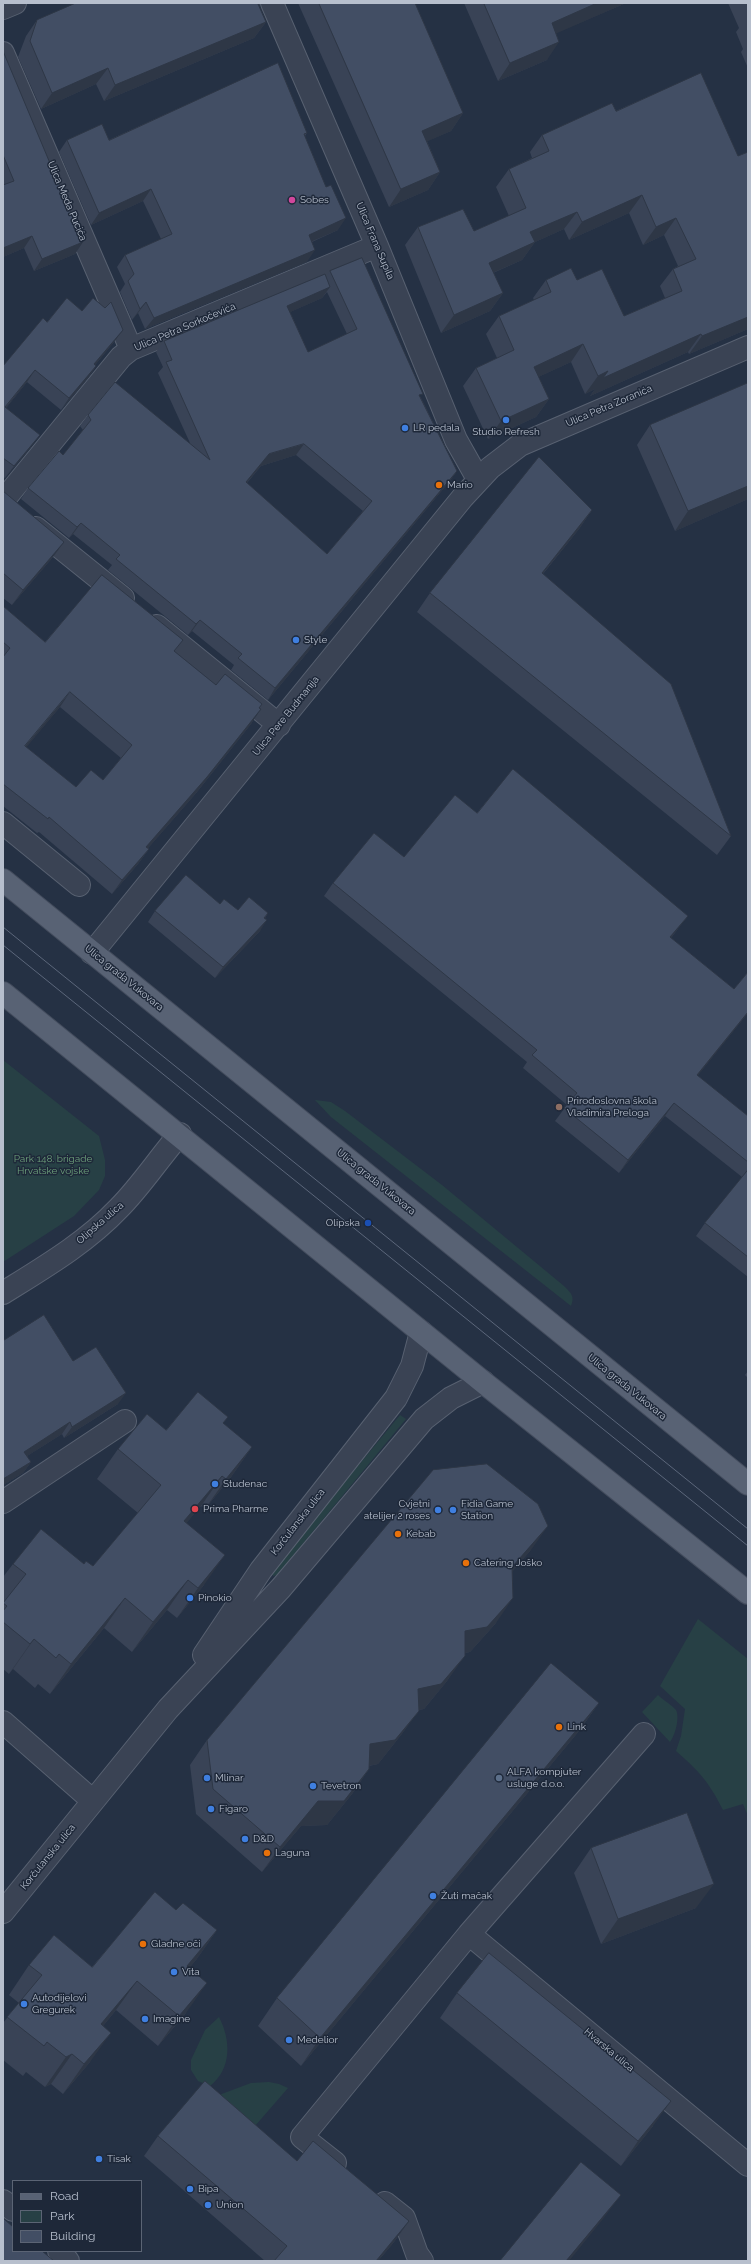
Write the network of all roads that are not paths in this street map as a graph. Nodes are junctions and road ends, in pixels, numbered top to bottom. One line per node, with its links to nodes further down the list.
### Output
1 (15, 3): 3 (street)
2 (272, 3): 5 (street, Ulica Frana Supila)
3 (3, 8)
4 (3, 52): 7 (street, Ulica Meda Pucića)
5 (377, 246): 7 (street, Ulica Petra Sorkočevića); 8 (street, Ulica Frana Supila)
6 (748, 347): 8 (street, Ulica Petra Zoranića)
7 (131, 349): 9 (street, Ulica Petra Sorkočevića)
8 (478, 479): 10 (street, Ulica Pere Budmanija)
9 (3, 501): 10 (street)
10 (279, 725): 14 (street, Ulica Pere Budmanija)
11 (3, 823): 13 (street)
12 (3, 880): 14 (main road, Ulica grada Vukovara)
13 (80, 885)
14 (92, 953): 21 (main road, Ulica grada Vukovara)
15 (3, 993): 16 (main road)
16 (180, 1134): 17 (street, Olipska ulica); 18 (main road)
17 (3, 1293)
18 (422, 1332): 19 (main road); 24 (street, Korčulanska ulica)
19 (482, 1382): 23 (main road); 24 (street, Korčulanska ulica)
20 (125, 1421): 22 (street)
21 (748, 1484)
22 (3, 1502)
23 (748, 1593)
24 (168, 1710): 27 (street, Korčulanska ulica)
25 (3, 1722): 27 (street)
26 (644, 1734): 29 (street)
27 (93, 1801): 28 (street, Korčulanska ulica)
28 (3, 1912)
29 (469, 1934): 30 (street, Hvarska ulica); 31 (street)
30 (748, 2165)
31 (350, 2175)
32 (368, 2190): 37 (street)
33 (3, 2201): 34 (street)
34 (12, 2209)
35 (60, 2252): 36 (street)
36 (68, 2261)
37 (422, 2261)

